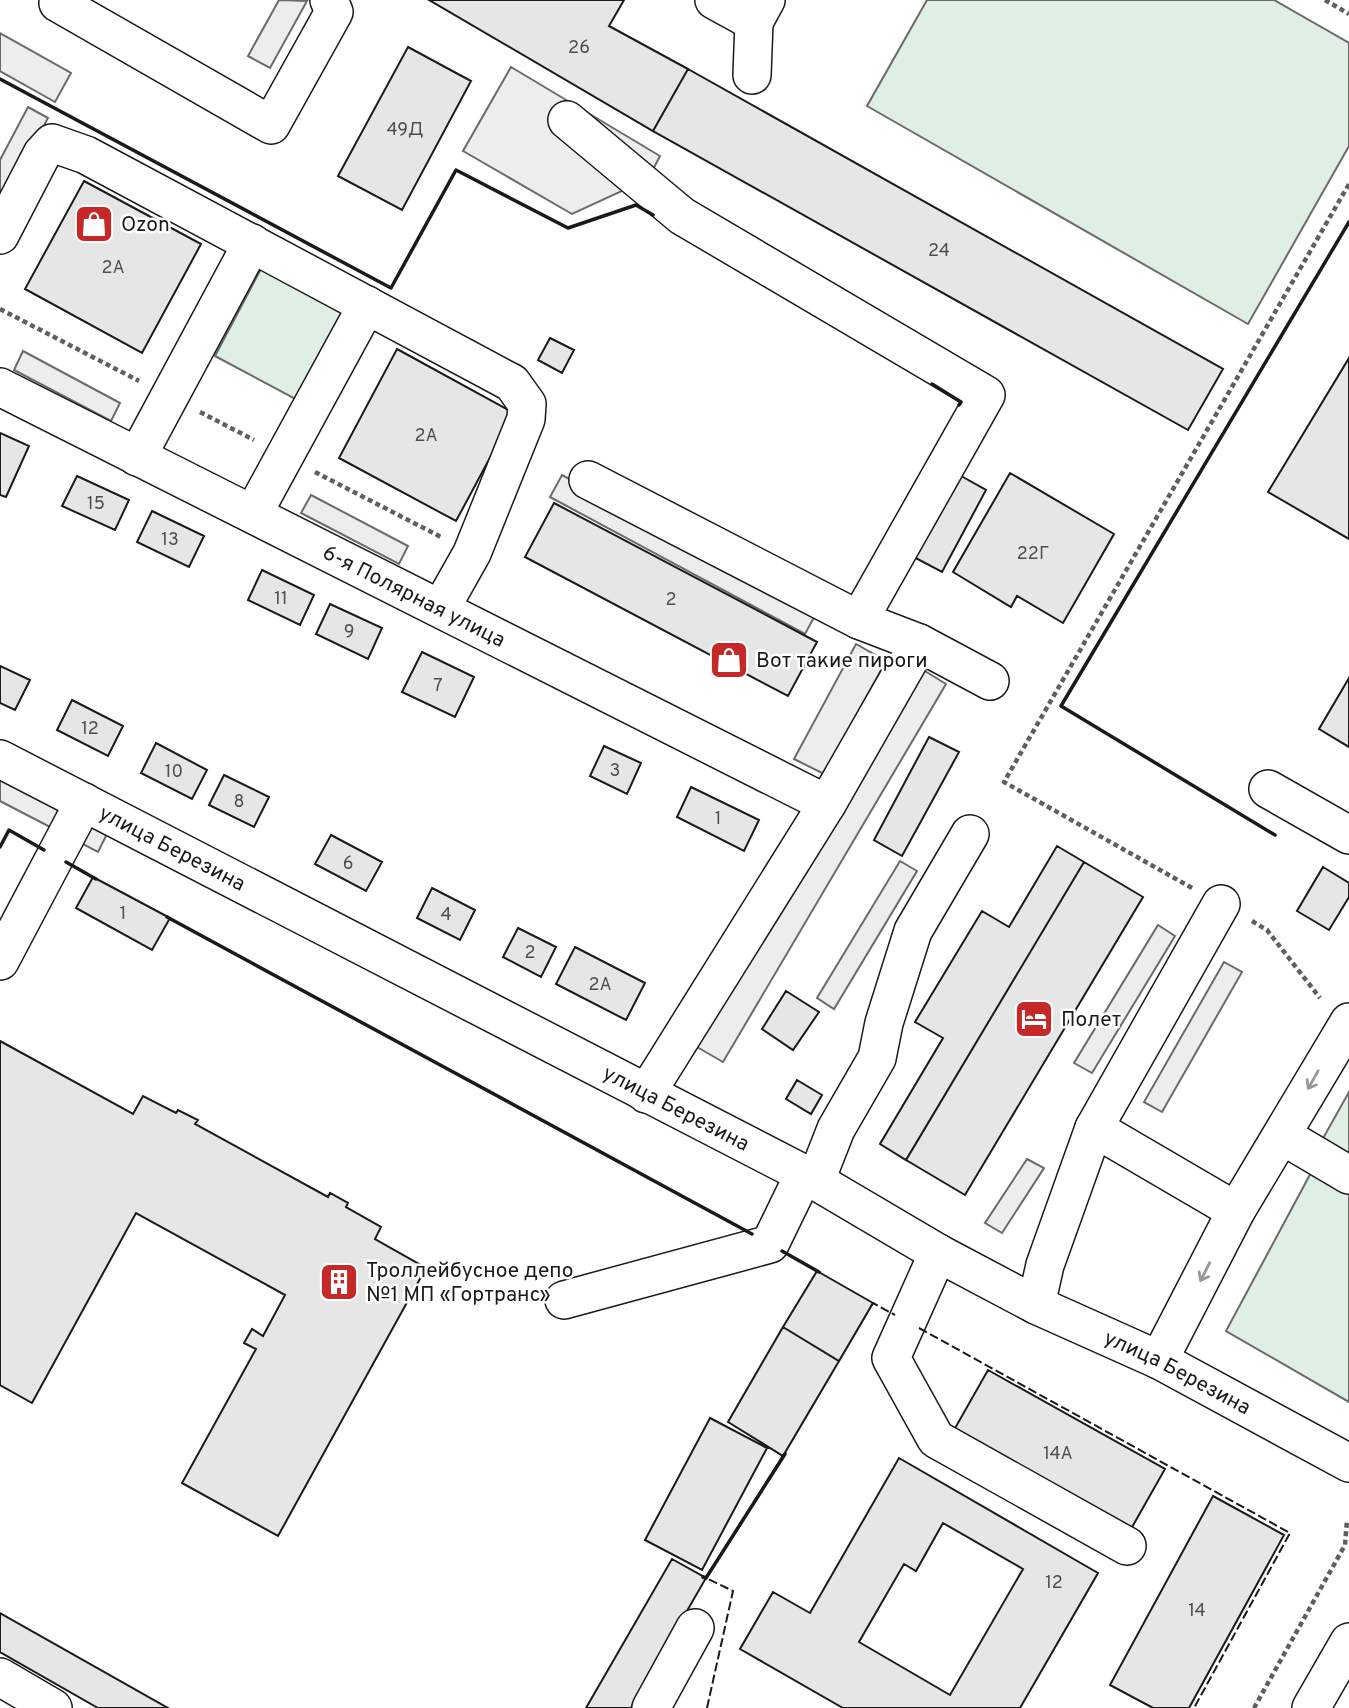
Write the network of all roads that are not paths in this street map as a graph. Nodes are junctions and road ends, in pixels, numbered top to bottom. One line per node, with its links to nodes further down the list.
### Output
1 (60, 0): 2 (street)
2 (329, 0)
3 (714, 0): 4 (street)
4 (760, 11): 5 (street)
5 (752, 75)
6 (567, 120): 15 (street)
7 (0, 234): 8 (street)
8 (252, 243): 9 (street); 11 (street)
9 (367, 305): 13 (street); 14 (street)
10 (0, 387): 11 (street, 6-я Полярная улица)
11 (137, 457): 13 (street, 6-я Полярная улица)
12 (588, 480): 15 (street)
13 (253, 514): 14 (street, 6-я Полярная улица)
14 (441, 608): 21 (street, 6-я Полярная улица)
15 (859, 620): 16 (street)
16 (919, 643): 17 (street); 21 (street)
17 (990, 681)
18 (0, 759): 20 (street, улица Березина)
19 (1268, 789): 23 (street)
20 (84, 802): 25 (street); 27 (street, улица Березина)
21 (827, 804): 27 (street)
22 (970, 834): 31 (street)
23 (1349, 835)
24 (1221, 904): 28 (street)
25 (0, 961)
26 (1349, 1022): 29 (street, one-way to 29)
27 (646, 1094): 31 (street, улица Березина)
28 (1094, 1128): 32 (street); 35 (street)
29 (1283, 1136): 30 (street); 32 (street)
30 (1349, 1175)
31 (810, 1177): 33 (street, улица Березина); 34 (street)
32 (1236, 1211): 36 (street, one-way to 36)
33 (938, 1253): 35 (street, улица Березина); 38 (street)
34 (564, 1300)
35 (1037, 1305): 36 (street, улица Березина)
36 (1159, 1360): 37 (street, улица Березина)
37 (1349, 1463)
38 (1127, 1546)
39 (695, 1629): 43 (street)
40 (1349, 1642): 44 (street)
41 (0, 1676): 42 (street)
42 (53, 1708)
43 (650, 1708)
44 (1311, 1708)

